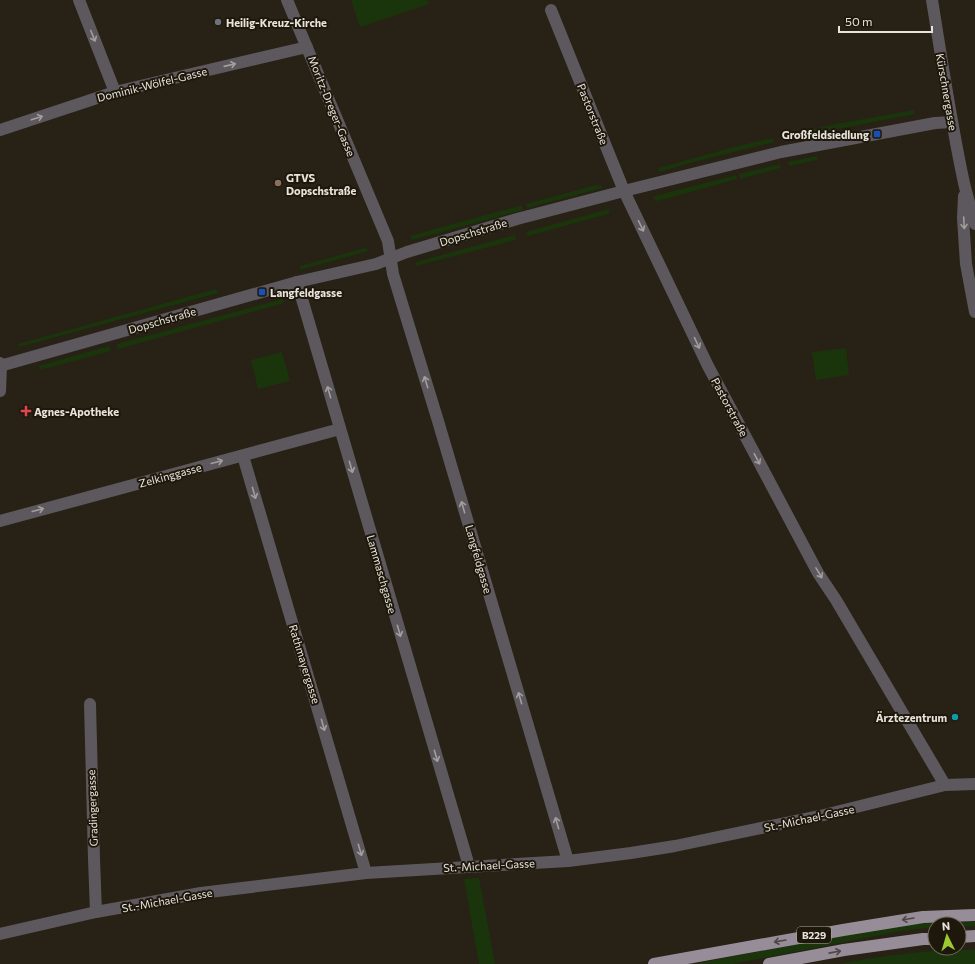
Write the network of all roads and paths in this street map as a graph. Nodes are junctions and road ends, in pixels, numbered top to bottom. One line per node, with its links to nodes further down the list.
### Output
1 (79, 0): 6 (street, one-way to 6)
2 (287, 0): 5 (street, Moritz-Dreger-Gasse)
3 (932, 0): 7 (street, Kürschnergasse)
4 (550, 10): 10 (street, Pastorstraße)
5 (307, 47): 6 (street, Dominik-Wölfel-Gasse, one-way to 5); 12 (street, Moritz-Dreger-Gasse)
6 (115, 92): 8 (street, Dominik-Wölfel-Gasse, one-way to 6)
7 (952, 122): 9 (street, Kürschnergasse); 10 (street, Dopschstraße)
8 (0, 130)
9 (964, 184): 11 (street, Kürschnergasse); 14 (street, Kürschnergasse, one-way to 14)
10 (624, 191): 12 (street, Dopschstraße); 22 (street, Pastorstraße, one-way to 22)
11 (975, 224)
12 (391, 258): 13 (street, Dopschstraße); 23 (street, Langfeldgasse, one-way to 12)
13 (297, 282): 15 (street, Dopschstraße); 17 (street, Lammaschgasse, one-way to 13)
14 (975, 312)
15 (0, 365): 16 (street)
16 (0, 391)
17 (340, 429): 18 (street, Zelkinggasse); 24 (street, Lammaschgasse, one-way to 24)
18 (243, 456): 19 (street, Zelkinggasse, one-way to 18); 25 (street, Rathmayergasse, one-way to 25)
19 (0, 521)
20 (90, 704): 26 (street, Gradingergasse)
21 (975, 784): 22 (street, St.-Michael-Gasse)
22 (945, 785): 23 (street, St.-Michael-Gasse)
23 (568, 860): 24 (street, St.-Michael-Gasse)
24 (469, 866): 25 (street, St.-Michael-Gasse)
25 (366, 873): 26 (street, St.-Michael-Gasse)
26 (96, 912): 28 (street, St.-Michael-Gasse)
27 (975, 915): 30 (main road, B229, one-way to 30)
28 (0, 934)
29 (927, 939): 31 (main road, B229, one-way to 29)
30 (654, 964)
31 (769, 964)

